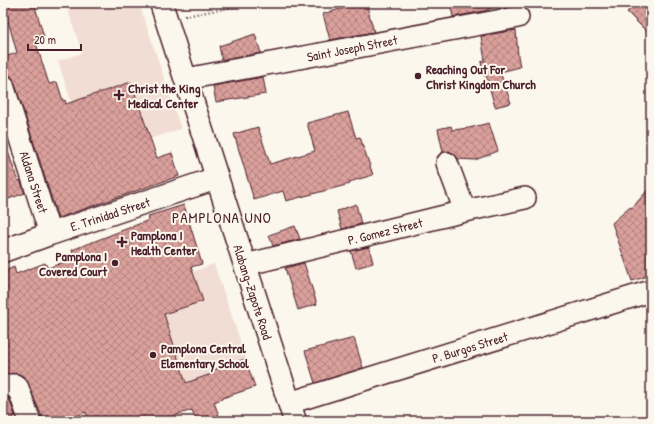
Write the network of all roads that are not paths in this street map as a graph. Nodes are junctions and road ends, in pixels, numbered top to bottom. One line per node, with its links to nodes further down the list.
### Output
1 (164, 11): 3 (main road, Alabang-Zapote Road)
2 (518, 17): 3 (street, Saint Joseph Street)
3 (186, 79): 6 (main road, Alabang-Zapote Road)
4 (3, 85): 9 (street, Aldana Street)
5 (447, 162): 8 (street)
6 (217, 178): 9 (main road, E. Trinidad Street); 11 (main road, Alabang-Zapote Road)
7 (525, 198): 8 (street, P. Gomez Street)
8 (465, 211): 11 (street, P. Gomez Street)
9 (50, 234): 10 (main road, E. Trinidad Street)
10 (3, 251)
11 (245, 265): 14 (main road, Alabang-Zapote Road)
12 (651, 291): 14 (street, P. Burgos Street)
13 (3, 387): 15 (street)
14 (292, 412)
15 (30, 421)

